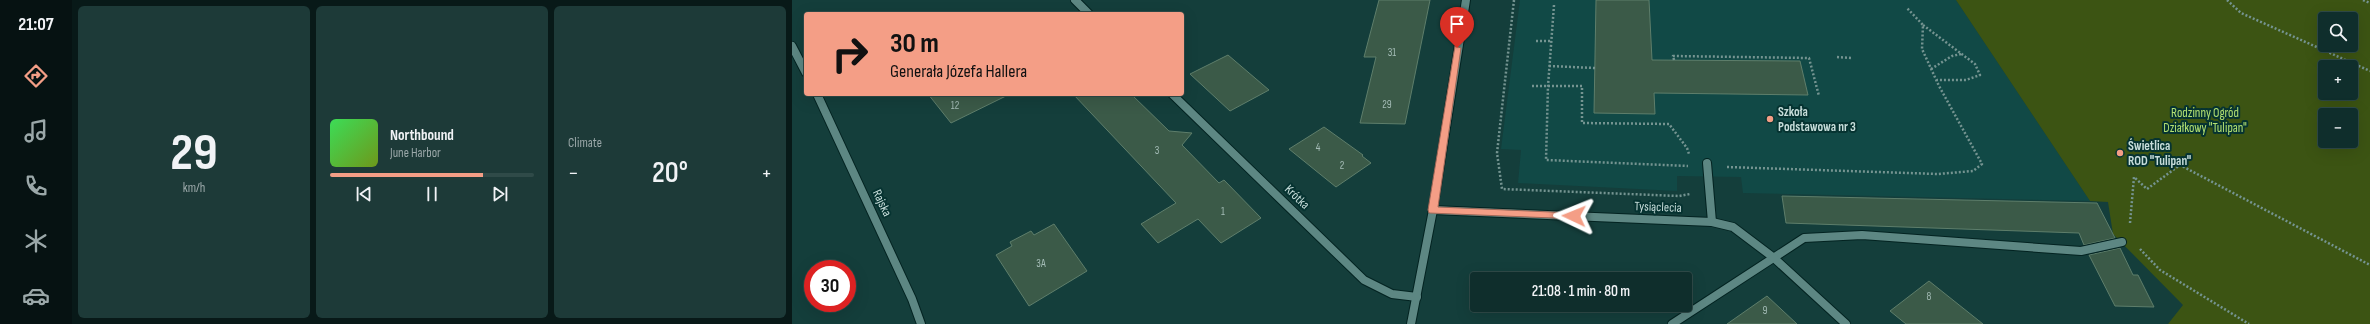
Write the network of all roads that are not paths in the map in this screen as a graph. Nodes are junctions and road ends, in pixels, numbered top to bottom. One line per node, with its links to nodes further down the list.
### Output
1 (1075, 0): 3 (street)
2 (1466, 0): 9 (street)
3 (1087, 12)
4 (792, 46): 5 (street)
5 (804, 69)
6 (818, 96): 14 (street, Rajska)
7 (1174, 96): 13 (street, Krótka)
8 (1708, 165): 10 (street)
9 (1433, 210): 10 (street, Tysiąclecia); 13 (street)
10 (1712, 222): 12 (street, Tysiąclecia)
11 (2125, 242): 12 (street)
12 (1774, 258): 16 (street); 17 (street, Tysiąclecia)
13 (1416, 297): 15 (street)
14 (921, 324)
15 (1411, 324)
16 (1672, 324)
17 (1846, 324)

